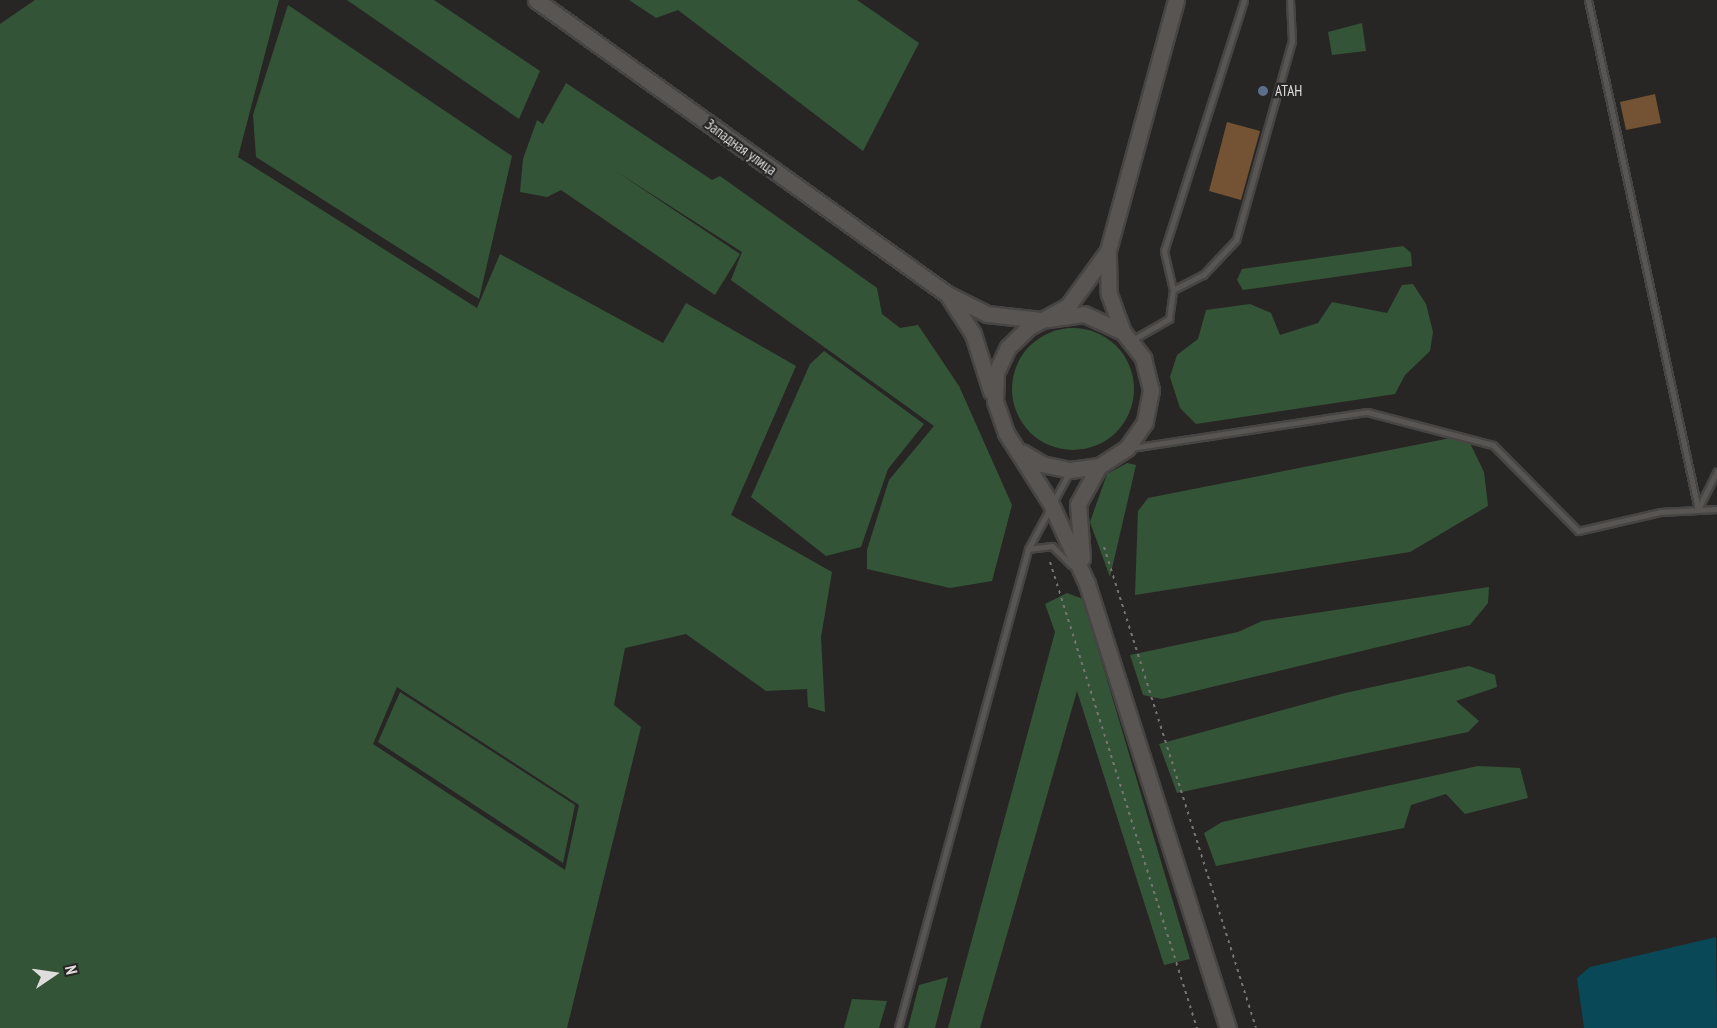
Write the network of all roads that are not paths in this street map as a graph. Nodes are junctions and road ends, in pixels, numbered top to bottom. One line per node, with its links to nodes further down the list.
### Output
1 (536, 0): 8 (main road, Западная улица)
2 (1176, 0): 6 (main road)
3 (1244, 0): 7 (lane)
4 (1290, 0): 7 (lane)
5 (1588, 0): 18 (lane)
6 (1108, 251): 9 (main road); 10 (main road)
7 (1173, 290): 10 (lane)
8 (947, 294): 9 (main road, Западная улица); 11 (main road, Западная улица)
9 (1041, 320): 10 (main road); 11 (main road)
10 (1127, 336): 13 (main road)
11 (998, 415): 12 (main road)
12 (1018, 448): 15 (main road); 17 (main road)
13 (1127, 448): 14 (main road); 18 (lane)
14 (1099, 466): 15 (main road); 21 (main road)
15 (1070, 470): 17 (lane)
16 (1717, 471): 18 (lane)
17 (1050, 502): 20 (lane); 21 (main road)
18 (1698, 509): 19 (lane)
19 (1717, 509)
20 (1028, 549): 21 (lane); 22 (lane)
21 (1087, 584): 23 (main road)
22 (898, 1028)
23 (1228, 1028)

